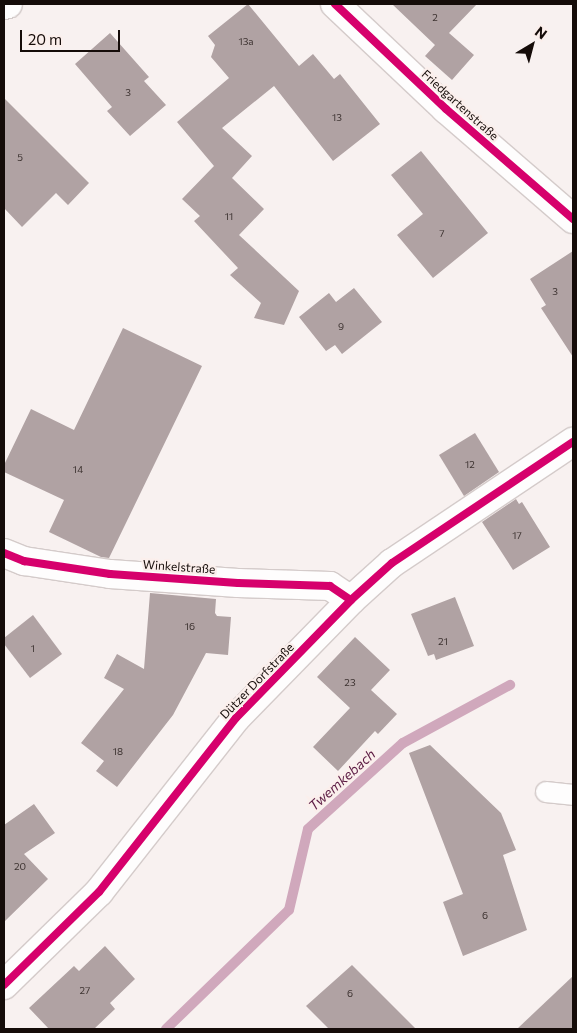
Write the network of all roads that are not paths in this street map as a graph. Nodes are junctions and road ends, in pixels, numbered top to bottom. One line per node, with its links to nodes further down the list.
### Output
1 (8, 4): 3 (street)
2 (335, 4): 4 (street, Friedgartenstraße)
3 (4, 5)
4 (573, 219)
5 (573, 442): 7 (street, Dützer Dorfstraße)
6 (10, 563): 7 (street, Winkelstraße)
7 (351, 600): 10 (street, Dützer Dorfstraße)
8 (546, 792): 9 (lane)
9 (573, 795)
10 (4, 985)

